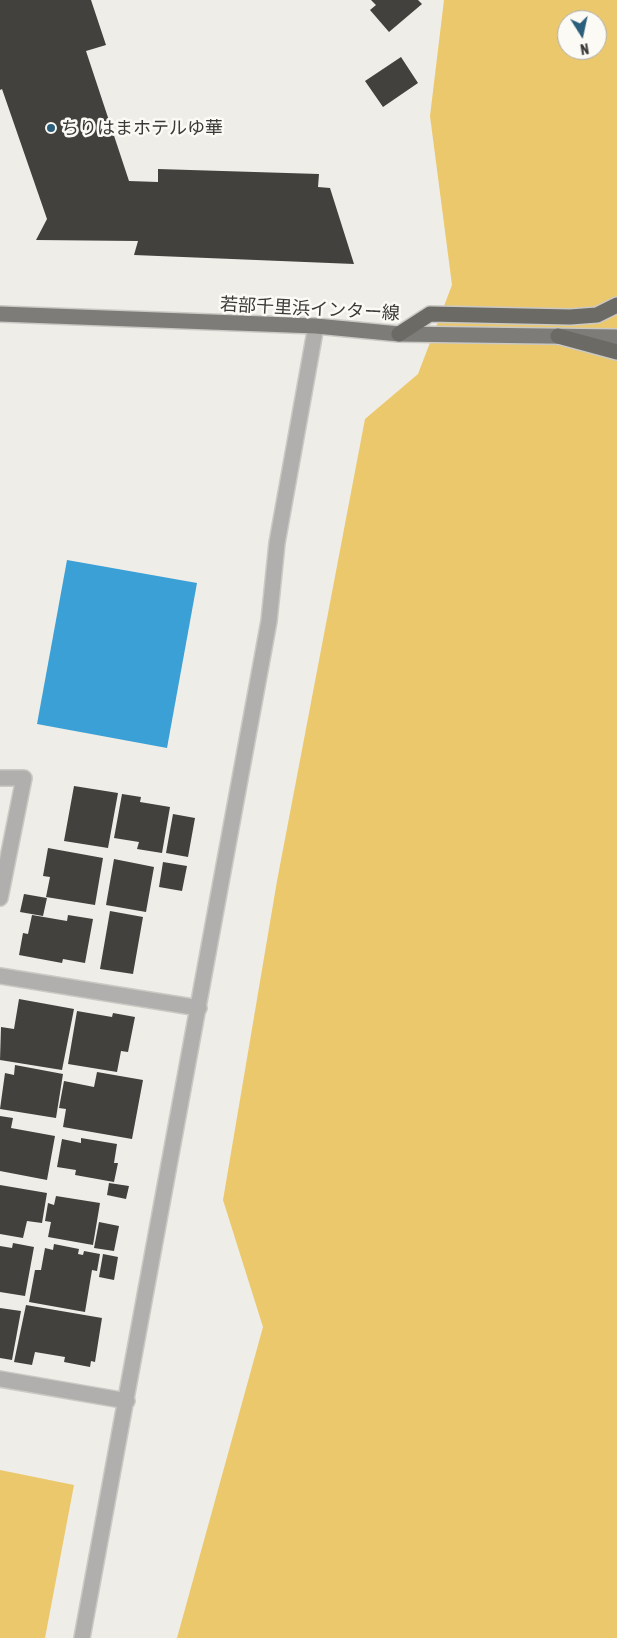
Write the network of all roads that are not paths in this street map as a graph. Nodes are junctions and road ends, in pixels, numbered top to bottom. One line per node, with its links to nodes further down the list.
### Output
1 (617, 306): 4 (highway)
2 (0, 314): 3 (main road, 若部千里浜インター線)
3 (316, 326): 4 (main road, 若部千里浜インター線); 11 (street)
4 (399, 334): 5 (main road, 若部千里浜インター線)
5 (558, 336): 6 (main road, 若部千里浜インター線); 7 (highway)
6 (617, 337)
7 (617, 352)
8 (0, 778): 9 (street)
9 (0, 898)
10 (0, 976): 11 (street)
11 (199, 1008): 13 (street)
12 (0, 1379): 13 (street)
13 (127, 1401): 14 (street)
14 (82, 1638)

